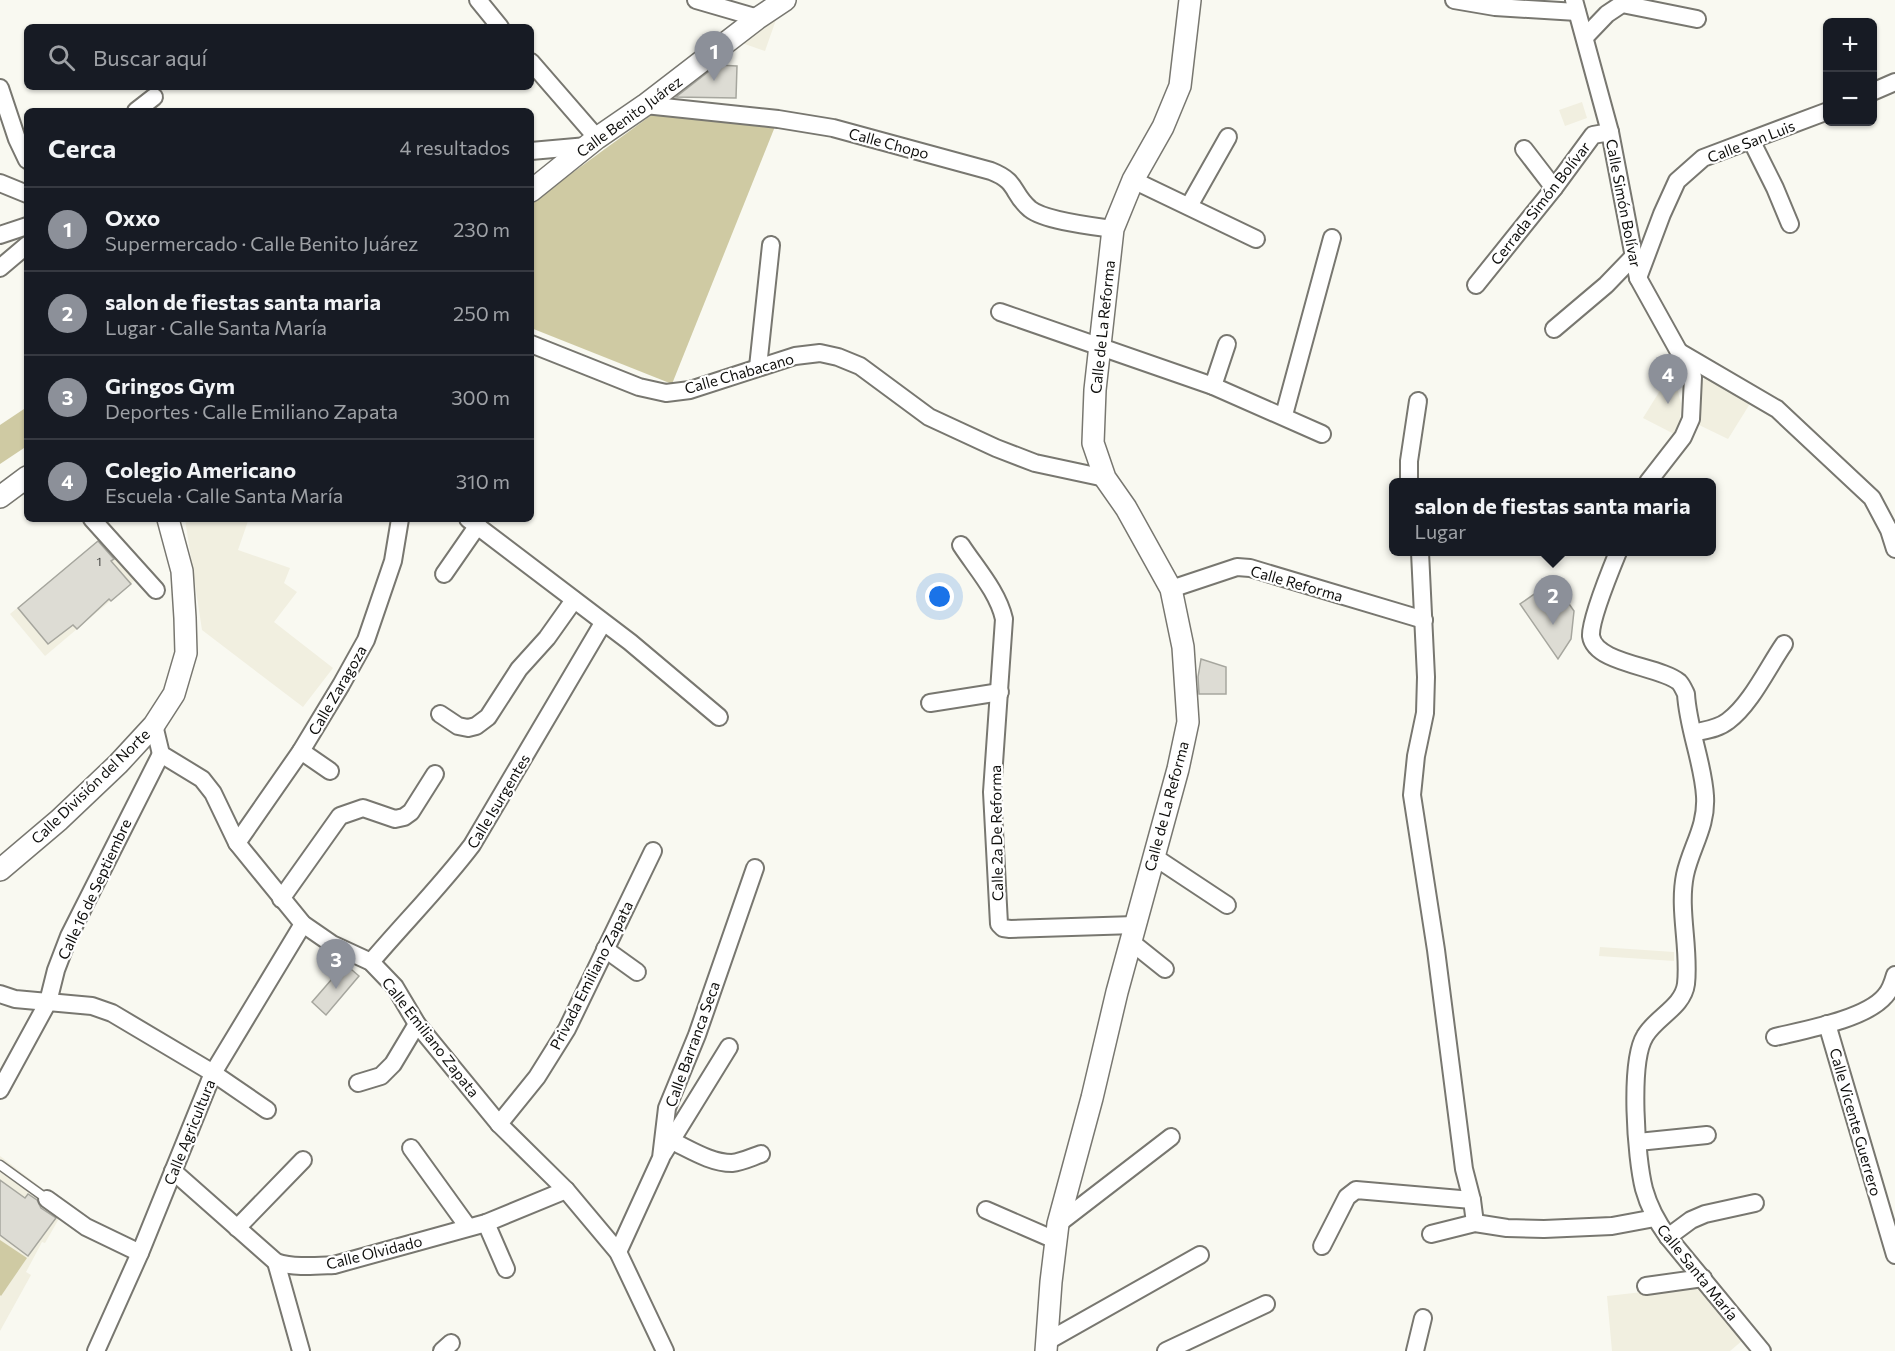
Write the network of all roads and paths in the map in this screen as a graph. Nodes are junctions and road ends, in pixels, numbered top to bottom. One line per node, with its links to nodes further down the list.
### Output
1 (478, 0): 9 (street)
2 (696, 0): 7 (street)
3 (785, 0): 7 (street, Calle Benito Juárez)
4 (1454, 0): 6 (street)
5 (1194, 1): 26 (street, Calle de La Reforma)
6 (1576, 6): 10 (street, Calle Simón Bolívar)
7 (758, 18): 16 (street, Calle Benito Juárez)
8 (1697, 19): 10 (street)
9 (498, 24)
10 (1585, 37): 19 (street, Calle Simón Bolívar)
11 (534, 66): 22 (street)
12 (1895, 82): 14 (street)
13 (0, 88): 25 (street)
14 (1877, 90)
15 (154, 97): 17 (street)
16 (645, 105): 22 (street, Calle Benito Juárez); 34 (street, Calle Chopo)
17 (140, 108)
18 (1823, 113): 21 (street, Calle San Luis)
19 (1610, 132): 29 (street, Cerrada Simón Bolívar); 40 (street, Calle Simón Bolívar)
20 (1228, 136): 31 (street)
21 (1751, 140): 32 (street); 42 (street, Calle San Luis)
22 (592, 142): 24 (street); 28 (street, Calle Benito Juárez)
23 (1524, 149): 29 (street)
24 (534, 152)
25 (24, 154)
26 (1133, 180): 31 (street); 34 (street, Calle de La Reforma)
27 (0, 183): 30 (street)
28 (534, 188)
29 (1554, 188): 43 (street, Cerrada Simón Bolívar)
30 (24, 193)
31 (1189, 206): 37 (street)
32 (1790, 224)
33 (24, 227): 35 (street)
34 (1113, 229): 48 (street, Calle de La Reforma)
35 (0, 235)
36 (1332, 238): 53 (street)
37 (1256, 239)
38 (771, 245): 50 (street)
39 (24, 248): 41 (street)
40 (1633, 257): 42 (street, Calle Simón Bolívar); 45 (street)
41 (0, 268)
42 (1638, 278): 49 (street, Calle Simón Bolívar)
43 (1476, 285)
44 (1000, 312): 48 (street)
45 (1554, 329)
46 (1227, 344): 51 (street)
47 (534, 345): 50 (street, Calle Chabacano)
48 (1100, 346): 51 (street); 55 (street, Calle de La Reforma)
49 (1680, 353): 57 (street); 65 (street)
50 (758, 367): 55 (street, Calle Chabacano)
51 (1213, 386): 53 (street)
52 (1418, 402): 56 (street)
53 (1284, 415): 54 (street)
54 (1322, 434)
55 (1105, 478): 70 (street, Calle de La Reforma)
56 (1409, 478)
57 (1652, 478)
58 (24, 479): 59 (street)
59 (0, 497)
60 (95, 522): 69 (street)
61 (169, 522): 79 (street, Calle División del Norte)
62 (400, 522): 81 (street, Calle Zaragoza)
63 (473, 522): 68 (street); 71 (street)
64 (961, 545): 75 (street, Calle 2a De Reforma)
65 (1895, 549)
66 (1420, 556): 72 (street)
67 (1616, 556): 80 (street, Calle Santa María)
68 (444, 574)
69 (156, 590)
70 (1171, 590): 72 (street, Calle Reforma); 87 (street, Calle de La Reforma)
71 (574, 600): 73 (street); 77 (street)
72 (1424, 620): 122 (street)
73 (603, 623): 78 (street); 95 (street, Calle Isurgentes)
74 (1784, 644): 80 (street)
75 (1000, 692): 76 (street); 93 (street, Calle 2a De Reforma)
76 (930, 703)
77 (440, 714)
78 (719, 717)
79 (154, 725): 82 (street); 89 (street, Calle División del Norte)
80 (1693, 733): 113 (street, Calle Santa María)
81 (301, 751): 83 (street); 85 (street, Calle Zaragoza)
82 (161, 754): 85 (street, Calle Emiliano Zapata); 100 (street, Calle 16 de Septiembre)
83 (330, 771)
84 (435, 774): 90 (street)
85 (237, 843): 90 (street, Calle Emiliano Zapata)
86 (653, 851): 94 (street, Privada Emiliano Zapata)
87 (1153, 856): 91 (street); 93 (street, Calle de La Reforma)
88 (754, 868): 116 (street, Calle Barranca Seca)
89 (0, 870)
90 (281, 899): 92 (street, Calle Emiliano Zapata)
91 (1227, 905)
92 (303, 924): 95 (street, Calle Emiliano Zapata); 105 (street, Calle Agricultura)
93 (1133, 933): 96 (street); 130 (street, Calle de La Reforma)
94 (605, 949): 97 (street); 109 (street, Privada Emiliano Zapata)
95 (371, 962): 101 (street, Calle Emiliano Zapata)
96 (1165, 969)
97 (637, 972)
98 (1895, 975): 102 (street)
99 (0, 994): 100 (street)
100 (48, 1002): 105 (street); 107 (street, Calle 16 de Septiembre)
101 (417, 1024): 106 (street); 109 (street, Calle Emiliano Zapata)
102 (1827, 1024): 103 (street); 134 (street, Calle Vicente Guerrero)
103 (1775, 1037)
104 (729, 1047): 112 (street)
105 (213, 1073): 108 (street); 119 (street, Calle Agricultura)
106 (357, 1083)
107 (0, 1090)
108 (267, 1110)
109 (499, 1124): 120 (street, Calle Emiliano Zapata)
110 (1707, 1135): 113 (street)
111 (1171, 1137): 130 (street)
112 (672, 1141): 115 (street); 116 (street)
113 (1638, 1142): 125 (street, Calle Santa María)
114 (411, 1148): 128 (street)
115 (761, 1154)
116 (661, 1158): 135 (street, Calle Barranca Seca)
117 (303, 1160): 129 (street)
118 (0, 1165): 121 (lane)
119 (173, 1171): 129 (street); 136 (street, Calle Agricultura)
120 (566, 1190): 126 (street, Calle Olvidado); 135 (street, Calle Emiliano Zapata)
121 (47, 1199): 136 (street)
122 (1472, 1200): 127 (street); 133 (street)
123 (1755, 1203): 132 (street)
124 (986, 1210): 130 (street)
125 (1655, 1218): 127 (street); 132 (street, Calle Santa María)
126 (486, 1223): 128 (street, Calle Olvidado); 139 (street)
127 (1475, 1223): 131 (street)
128 (468, 1227): 138 (street, Calle Olvidado)
129 (237, 1228): 138 (street)
130 (1057, 1232): 144 (street, Calle de La Reforma)
131 (1431, 1234)
132 (1668, 1237): 140 (street, Calle Santa María)
133 (1322, 1246)
134 (1894, 1246)
135 (618, 1252): 147 (street, Calle Emiliano Zapata)
136 (140, 1253): 145 (street, Calle Agricultura)
137 (1200, 1255): 144 (street)
138 (276, 1262): 146 (street)
139 (506, 1269)
140 (1703, 1278): 141 (street); 150 (street, Calle Santa María)
141 (1646, 1286)
142 (1266, 1304): 148 (street)
143 (1423, 1318): 149 (street)
144 (1046, 1347)
145 (96, 1351)
146 (301, 1351)
147 (665, 1351)
148 (1166, 1351)
149 (1415, 1351)
150 (1762, 1351)

